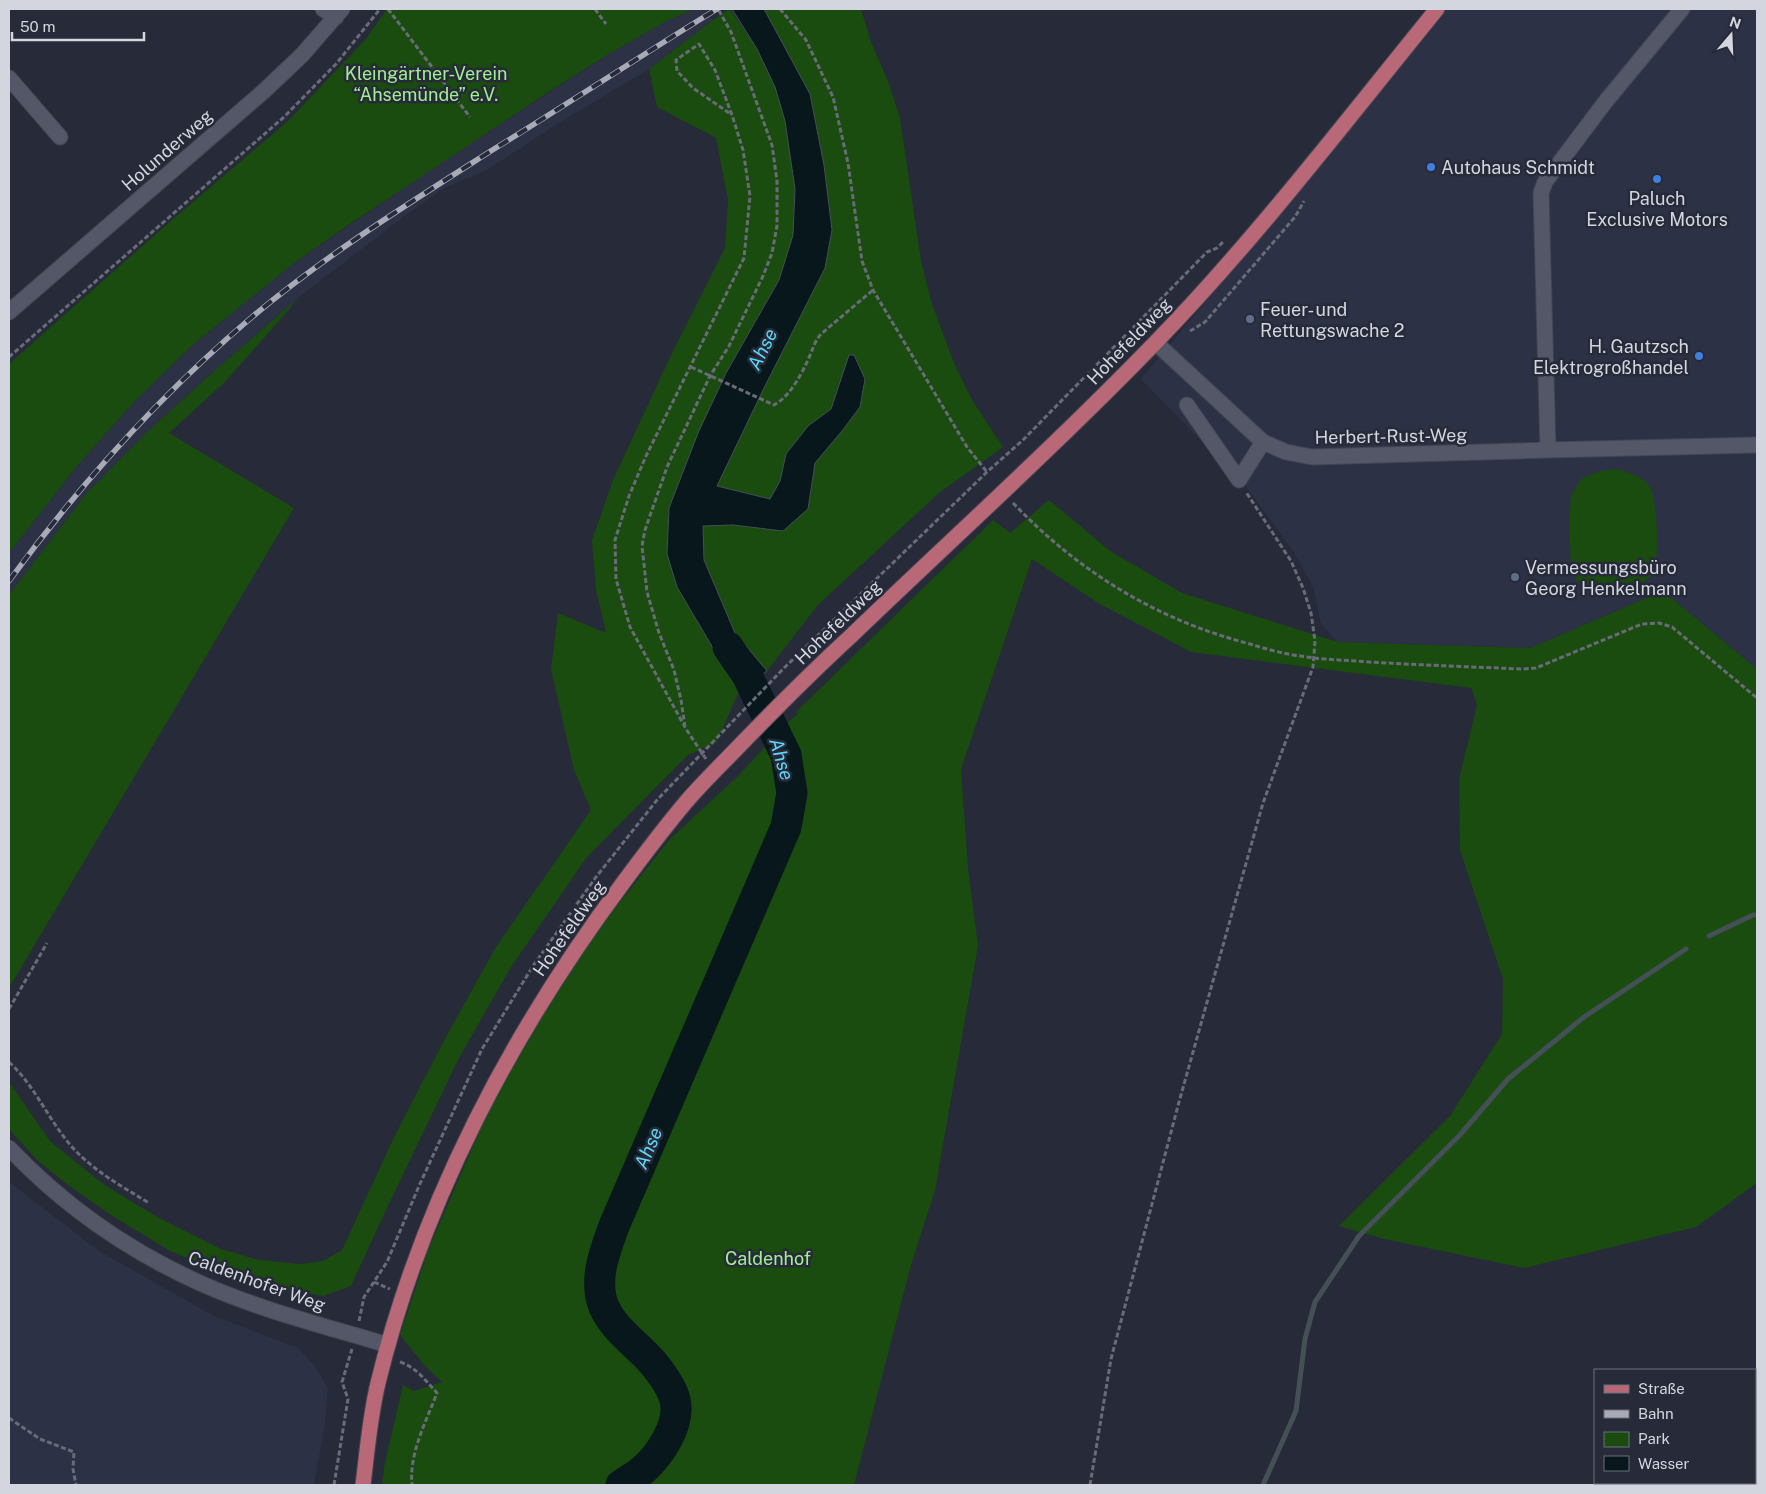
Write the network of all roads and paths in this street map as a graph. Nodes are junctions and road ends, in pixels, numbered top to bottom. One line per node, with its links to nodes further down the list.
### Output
1 (323, 9): 9 (street)
2 (380, 9): 21 (path)
3 (388, 9): 13 (path)
4 (595, 9): 10 (path)
5 (718, 9): 23 (path)
6 (780, 9): 17 (path)
7 (1437, 9): 20 (main road, Hohefeldweg)
8 (1682, 9): 27 (street)
9 (339, 13): 18 (street, Holunderweg)
10 (606, 24)
11 (9, 78): 14 (street)
12 (732, 116): 12 (path); 22 (path)
13 (470, 118)
14 (60, 137)
15 (1295, 217): 19 (path)
16 (1224, 241): 28 (path)
17 (873, 290): 23 (path); 28 (path)
18 (9, 312)
19 (1189, 332)
20 (1156, 343): 25 (street, Herbert-Rust-Weg); 30 (main road, Hohefeldweg)
21 (9, 357)
22 (691, 366): 23 (path); 34 (path)
23 (710, 376): 34 (path)
24 (1187, 405): 29 (street)
25 (1263, 442): 27 (street, Herbert-Rust-Weg); 29 (street)
26 (1757, 445): 27 (street, Herbert-Rust-Weg)
27 (1548, 450)
28 (987, 472): 33 (path)
29 (1238, 480): 31 (path)
30 (1003, 491): 31 (path); 35 (main road, Hohefeldweg)
31 (1314, 658): 32 (path); 48 (path)
32 (1757, 698)
33 (730, 724)
34 (686, 729): 35 (path)
35 (715, 772): 42 (main road, Hohefeldweg)
36 (47, 943): 37 (path)
37 (9, 1009)
38 (9, 1062): 40 (path)
39 (9, 1148): 41 (street, Caldenhofer Weg)
40 (149, 1203)
41 (356, 1335): 42 (street, Caldenhofer Weg); 45 (path)
42 (386, 1351): 46 (main road); 47 (path)
43 (9, 1418): 44 (path)
44 (76, 1485)
45 (334, 1485)
46 (363, 1485)
47 (412, 1485)
48 (1090, 1485)

